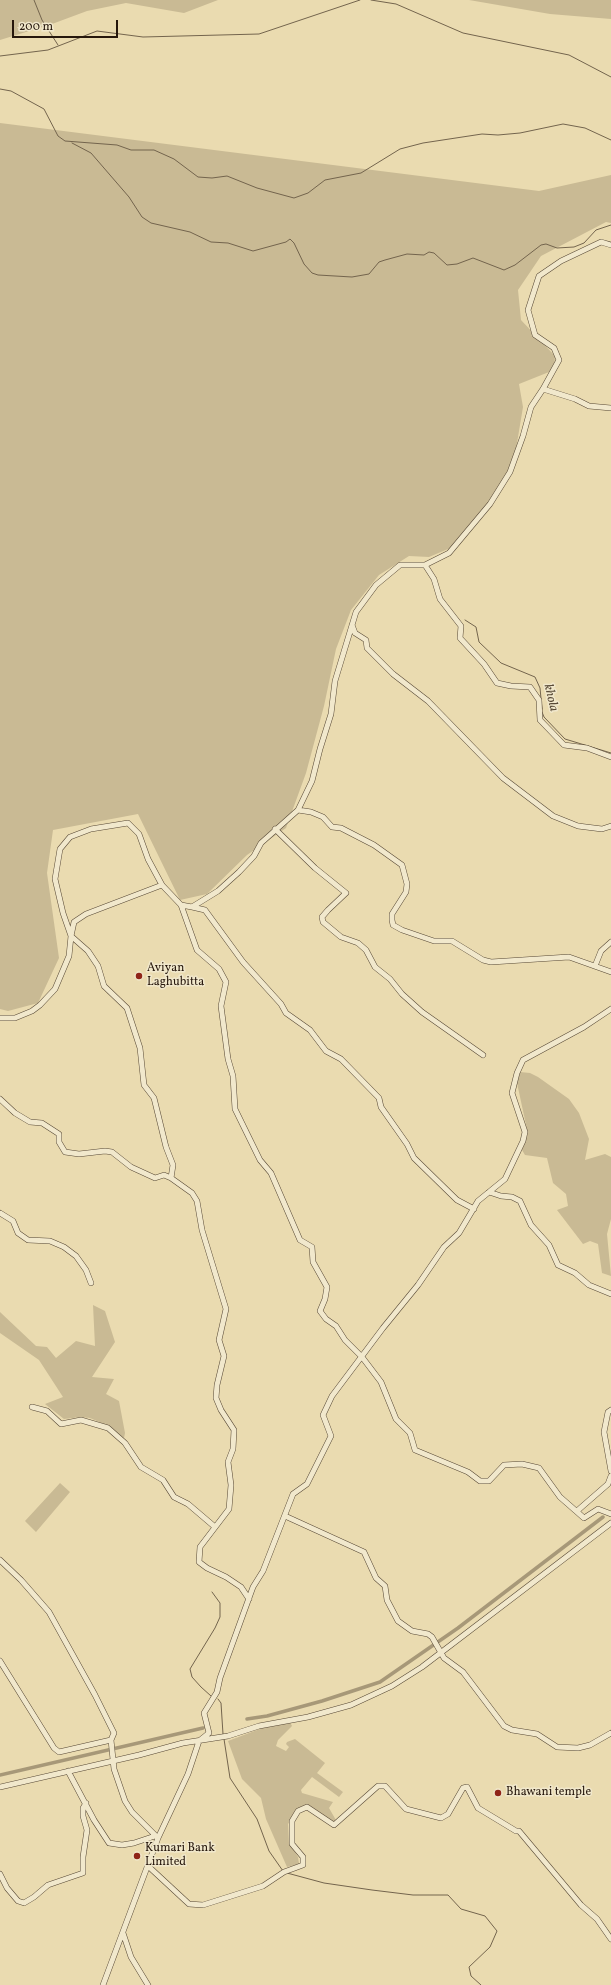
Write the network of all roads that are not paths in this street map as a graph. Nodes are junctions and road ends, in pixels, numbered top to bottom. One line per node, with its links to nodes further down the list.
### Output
1 (611, 244): 2 (street)
2 (543, 389): 3 (street); 4 (street)
3 (611, 408)
4 (425, 565): 5 (street); 6 (street)
5 (351, 624): 7 (street); 8 (street)
6 (611, 757)
7 (298, 810): 9 (street); 15 (street)
8 (611, 826)
9 (275, 829): 12 (street); 19 (street)
10 (162, 885): 11 (street); 13 (street); 13 (street)
11 (181, 905): 12 (street); 27 (street)
12 (192, 907): 23 (street)
13 (72, 936): 18 (street); 21 (street)
14 (611, 942): 15 (street)
15 (595, 966): 16 (street)
16 (611, 972)
17 (611, 1009): 22 (street)
18 (0, 1018)
19 (483, 1055)
20 (0, 1099): 21 (street)
21 (171, 1178): 36 (street)
22 (489, 1192): 23 (street); 26 (street)
23 (474, 1209): 27 (street)
24 (0, 1212): 25 (street)
25 (92, 1283)
26 (611, 1294)
27 (362, 1357): 32 (street); 34 (street)
28 (32, 1407): 36 (street)
29 (611, 1410): 30 (street)
30 (611, 1471)
31 (611, 1476): 32 (street)
32 (577, 1512): 33 (street)
33 (611, 1514)
34 (286, 1516): 38 (street); 39 (street)
35 (611, 1523): 39 (street)
36 (215, 1527): 38 (street)
37 (0, 1560): 43 (street)
38 (250, 1599): 42 (street)
39 (440, 1649): 41 (street); 42 (street)
40 (0, 1660): 43 (street)
41 (611, 1733)
42 (199, 1741): 44 (street); 48 (street)
43 (111, 1743): 44 (street)
44 (115, 1760): 45 (street); 48 (street)
45 (68, 1770): 46 (street); 47 (street)
46 (0, 1787)
47 (86, 1803): 48 (street); 50 (street)
48 (156, 1837): 49 (street)
49 (148, 1866): 51 (street); 52 (street)
50 (0, 1874)
51 (123, 1933): 53 (street); 54 (street)
52 (611, 1938)
53 (103, 1985)
54 (148, 1985)

